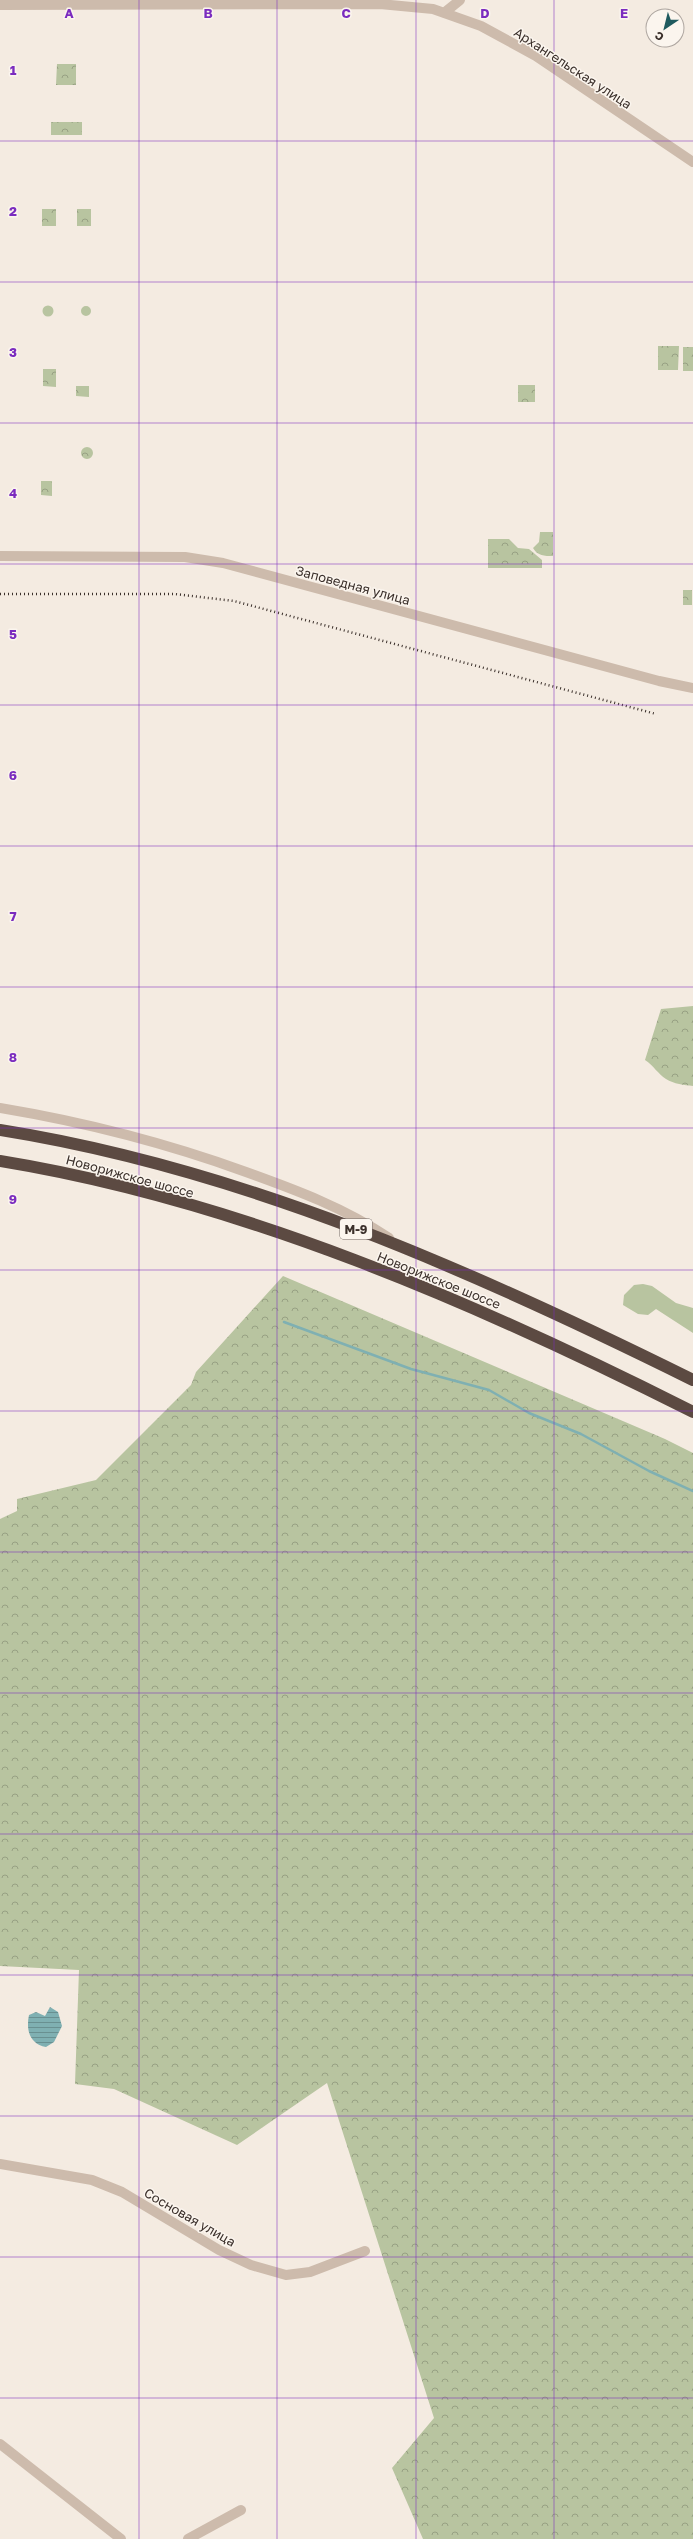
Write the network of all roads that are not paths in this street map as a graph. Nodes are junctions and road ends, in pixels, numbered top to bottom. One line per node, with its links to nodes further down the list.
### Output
1 (460, 0): 3 (street)
2 (0, 5): 3 (street, Архангельская улица)
3 (444, 13): 4 (street, Архангельская улица)
4 (693, 162)
5 (0, 556): 6 (street, Заповедная улица)
6 (693, 688)
7 (0, 1108): 10 (street)
8 (0, 1130): 10 (highway, Новорижское шоссе / М-9)
9 (0, 1161): 12 (highway, Новорижское шоссе / М-9)
10 (403, 1247): 11 (highway, Новорижское шоссе / М-9)
11 (693, 1380)
12 (693, 1412)
13 (0, 2164): 14 (street, Сосновая улица)
14 (365, 2251)
15 (0, 2444): 17 (street)
16 (241, 2510): 18 (street)
17 (121, 2539)
18 (188, 2539)

